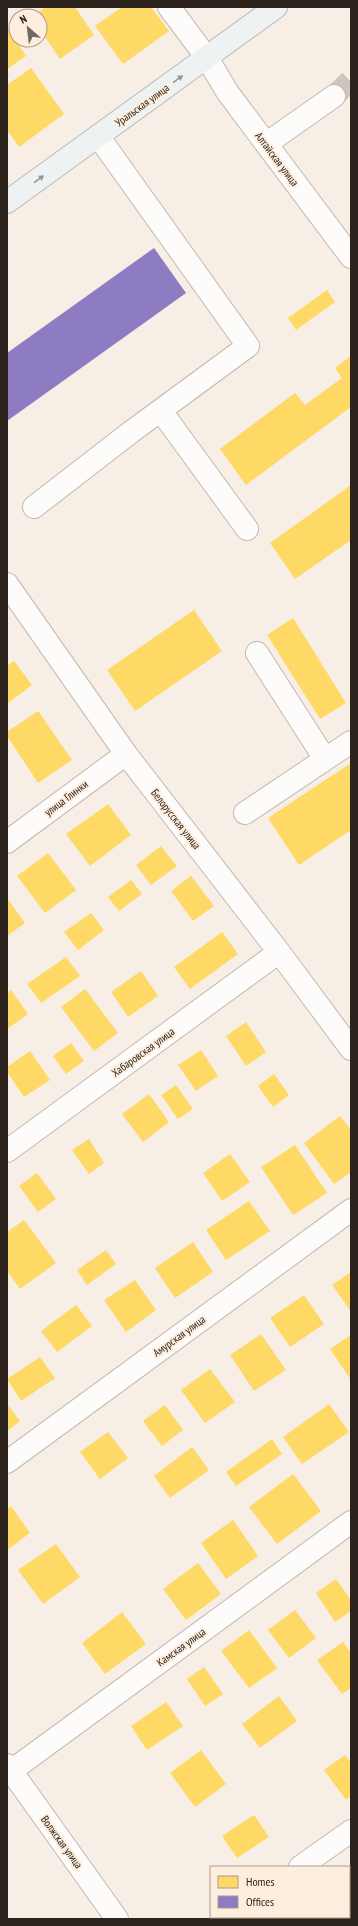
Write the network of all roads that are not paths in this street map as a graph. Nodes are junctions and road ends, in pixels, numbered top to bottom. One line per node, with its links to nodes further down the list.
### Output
1 (169, 7): 3 (street, Алтайская улица)
2 (276, 7): 3 (main road, Уральская улица)
3 (207, 58): 5 (main road, Уральская улица, one-way to 3); 6 (street, Алтайская улица)
4 (334, 96): 6 (street)
5 (98, 136): 7 (main road, Уральская улица, one-way to 5); 9 (street)
6 (266, 144): 8 (street, Алтайская улица)
7 (7, 202)
8 (351, 257)
9 (161, 411): 10 (street); 11 (street)
10 (34, 507)
11 (246, 529)
12 (7, 584): 15 (street, Белорусская улица)
13 (257, 653): 16 (street)
14 (351, 742): 16 (street)
15 (126, 754): 18 (street, улица Глинки); 19 (street, Белорусская улица)
16 (325, 759): 17 (street)
17 (245, 813)
18 (7, 842)
19 (279, 952): 20 (street, Белорусская улица); 21 (street, Хабаровская улица)
20 (351, 1049)
21 (7, 1151)
22 (351, 1210): 23 (street, Амурская улица)
23 (7, 1462)
24 (351, 1522): 25 (street, Камская улица)
25 (9, 1768): 28 (street, Волжская улица)
26 (351, 1830): 27 (street)
27 (301, 1866)
28 (117, 1919)

